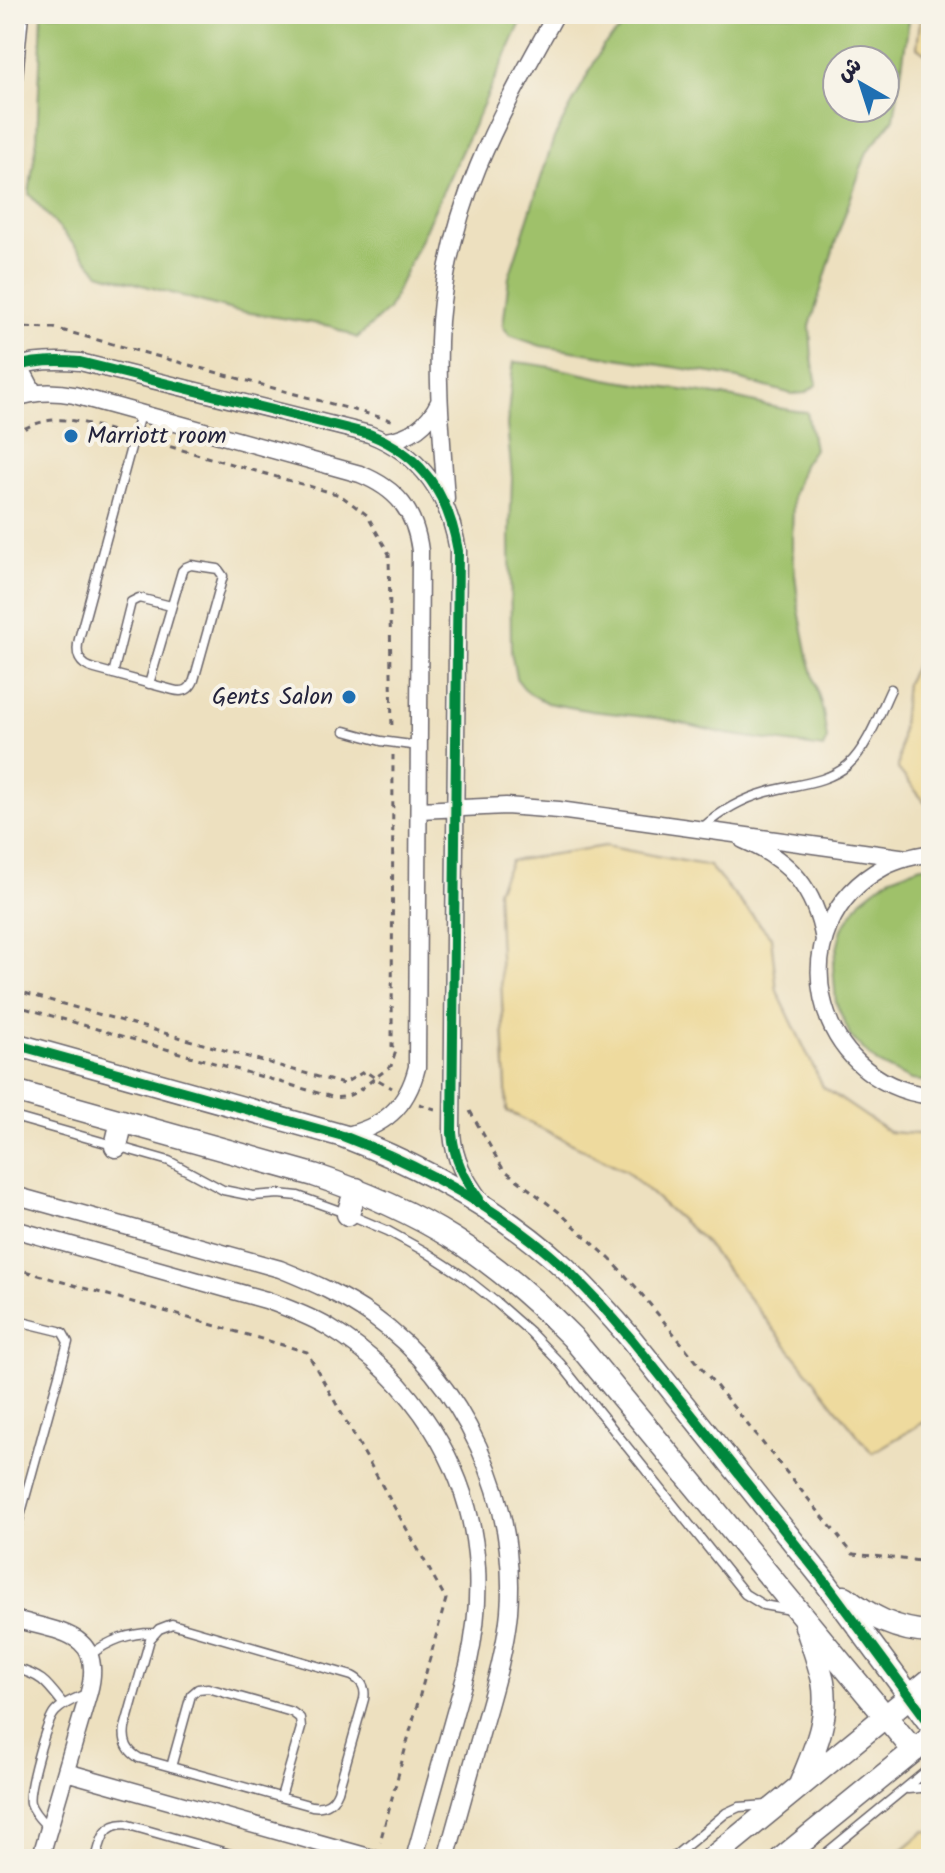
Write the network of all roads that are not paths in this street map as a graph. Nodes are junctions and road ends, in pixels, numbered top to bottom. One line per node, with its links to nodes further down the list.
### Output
1 (20, 14): 3 (street)
2 (556, 14): 7 (street)
3 (14, 77)
4 (16, 362): 5 (street); 9 (street)
5 (34, 393): 6 (street); 8 (street)
6 (14, 399)
7 (440, 400): 9 (street); 10 (street)
8 (140, 414): 12 (lane); 16 (street)
9 (386, 441): 10 (street)
10 (446, 505): 17 (street)
11 (171, 606): 12 (lane); 13 (lane); 13 (lane)
12 (113, 674): 13 (lane)
13 (149, 684)
14 (891, 689): 19 (lane)
15 (345, 731): 16 (lane)
16 (419, 746): 18 (street)
17 (455, 808): 18 (street); 19 (street); 33 (street)
18 (419, 810): 29 (street)
19 (701, 828): 20 (street)
20 (723, 831): 22 (street); 23 (street)
21 (931, 853): 22 (street)
22 (907, 858): 23 (street)
23 (824, 942): 26 (street)
24 (14, 1044): 29 (street)
25 (14, 1091): 28 (street)
26 (931, 1096)
27 (14, 1117): 30 (lane)
28 (122, 1121): 30 (street); 31 (street)
29 (343, 1136): 33 (street)
30 (116, 1146): 34 (lane)
31 (356, 1189): 34 (street); 39 (street)
32 (14, 1195): 66 (street)
33 (484, 1206): 38 (street)
34 (348, 1214): 39 (lane)
35 (14, 1229): 65 (street)
36 (14, 1320): 37 (lane)
37 (14, 1538)
38 (823, 1579): 41 (street); 47 (street)
39 (801, 1614): 49 (street); 55 (street)
40 (14, 1619): 43 (street)
41 (931, 1632)
42 (153, 1633): 43 (lane); 52 (lane); 58 (lane)
43 (90, 1655): 46 (street)
44 (14, 1668): 48 (lane)
45 (931, 1679): 47 (street)
46 (89, 1692): 48 (lane); 54 (street)
47 (910, 1696): 49 (street); 50 (street)
48 (64, 1705): 60 (lane)
49 (885, 1716): 51 (street); 55 (street)
50 (931, 1725)
51 (922, 1744): 69 (street)
52 (171, 1767): 58 (lane); 58 (lane)
53 (931, 1767): 57 (lane)
54 (66, 1772): 60 (street); 64 (street)
55 (800, 1786): 59 (street)
56 (931, 1787): 57 (lane)
57 (903, 1790): 70 (lane)
58 (281, 1797)
59 (777, 1805): 67 (lane); 68 (street)
60 (49, 1829): 61 (street)
61 (40, 1859)
62 (96, 1859): 63 (lane)
63 (248, 1859)
64 (376, 1859)
65 (414, 1859)
66 (446, 1859)
67 (671, 1859)
68 (711, 1859)
69 (781, 1859)
70 (819, 1859)

